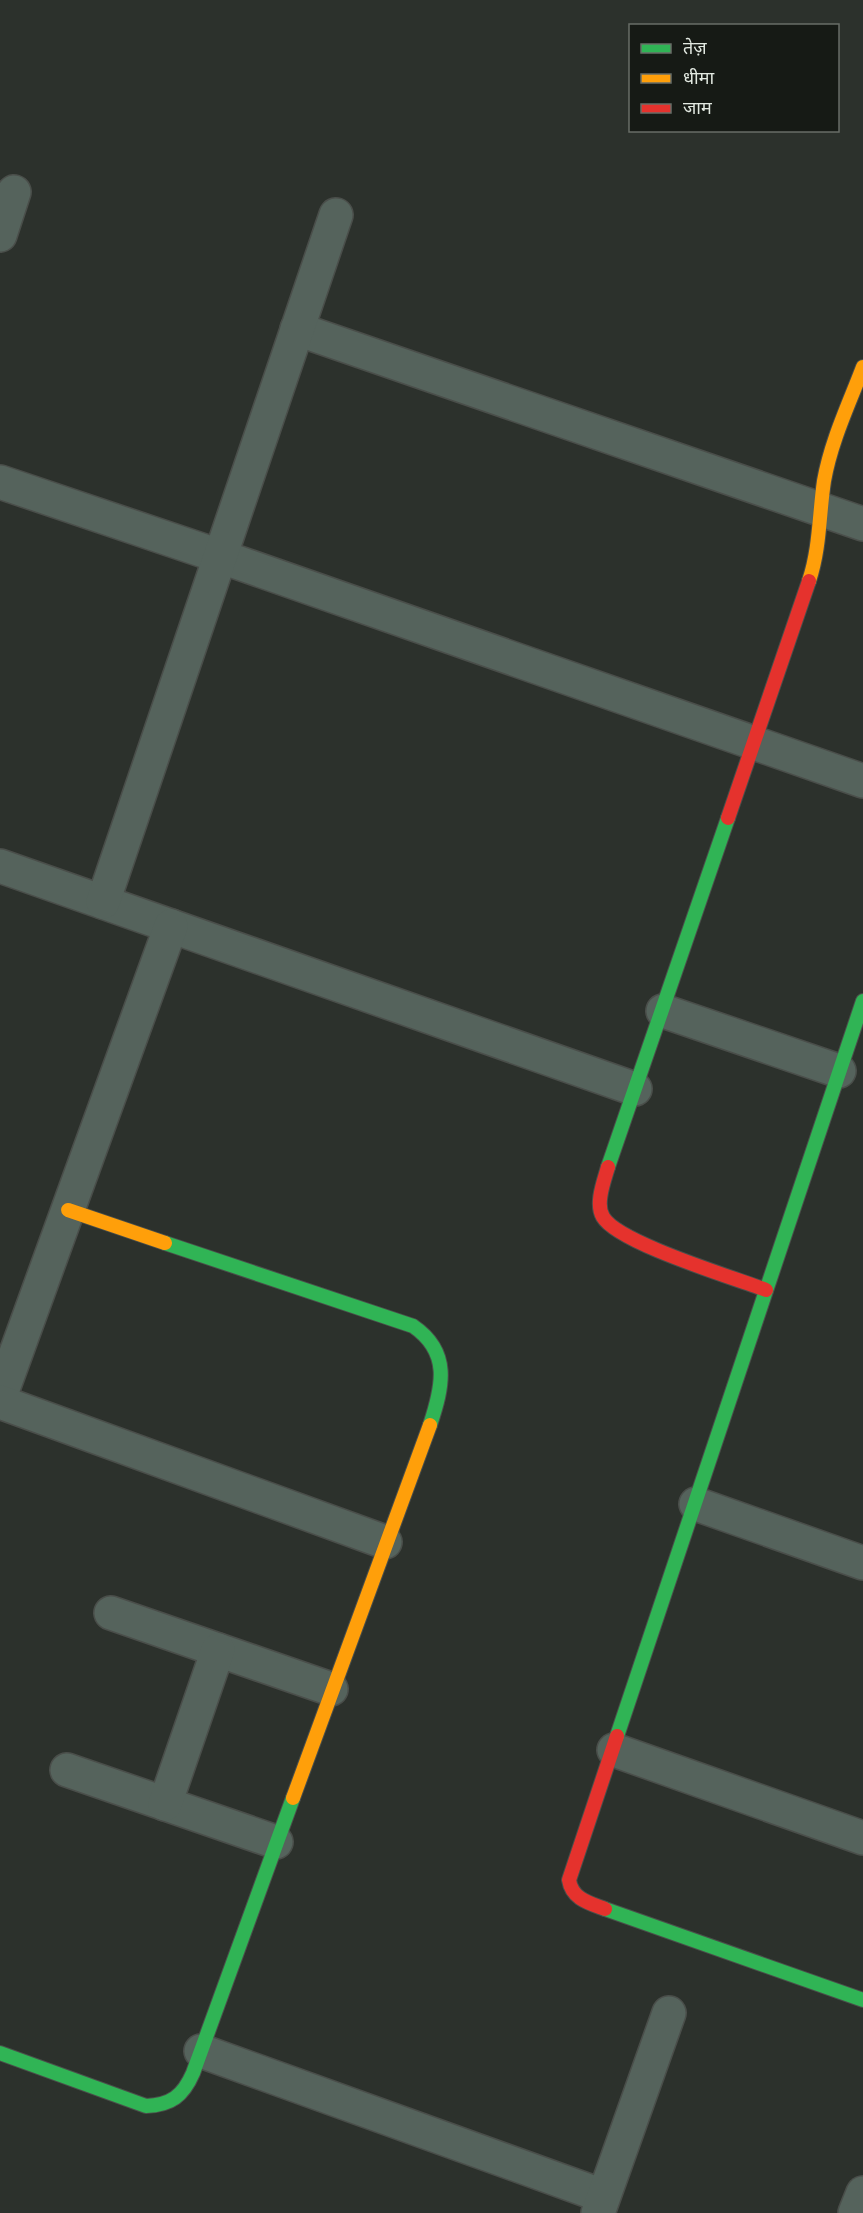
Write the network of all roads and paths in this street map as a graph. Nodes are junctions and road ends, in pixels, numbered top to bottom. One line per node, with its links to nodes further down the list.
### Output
1 (14, 192): 3 (street)
2 (336, 215): 4 (street)
3 (0, 235)
4 (297, 329): 7 (street); 9 (street)
5 (863, 367): 7 (street)
6 (0, 482): 9 (street)
7 (821, 508): 8 (street); 10 (street)
8 (863, 524)
9 (222, 557): 10 (street); 13 (street)
10 (755, 745): 11 (street); 16 (street)
11 (863, 781)
12 (0, 866): 13 (street)
13 (103, 902): 14 (street)
14 (171, 926): 18 (street); 19 (street)
15 (863, 1001): 17 (street)
16 (663, 1011): 17 (street); 18 (street)
17 (839, 1071): 20 (street)
18 (635, 1089): 20 (street)
19 (68, 1210): 21 (street); 24 (street)
20 (766, 1290): 23 (street)
21 (0, 1397)
22 (0, 1402): 24 (street)
23 (696, 1504): 25 (street); 29 (street)
24 (385, 1542): 28 (street)
25 (863, 1563)
26 (111, 1613): 27 (street)
27 (218, 1650): 28 (street); 31 (street)
28 (331, 1689): 33 (street)
29 (614, 1750): 32 (street); 34 (street)
30 (67, 1770): 31 (street)
31 (165, 1804): 33 (street)
32 (863, 1838)
33 (276, 1842): 36 (street)
34 (863, 2000)
35 (669, 2013): 39 (street)
36 (201, 2051): 37 (street); 39 (street)
37 (0, 2053)
38 (863, 2193): 40 (street)
39 (600, 2204)
40 (855, 2213)

